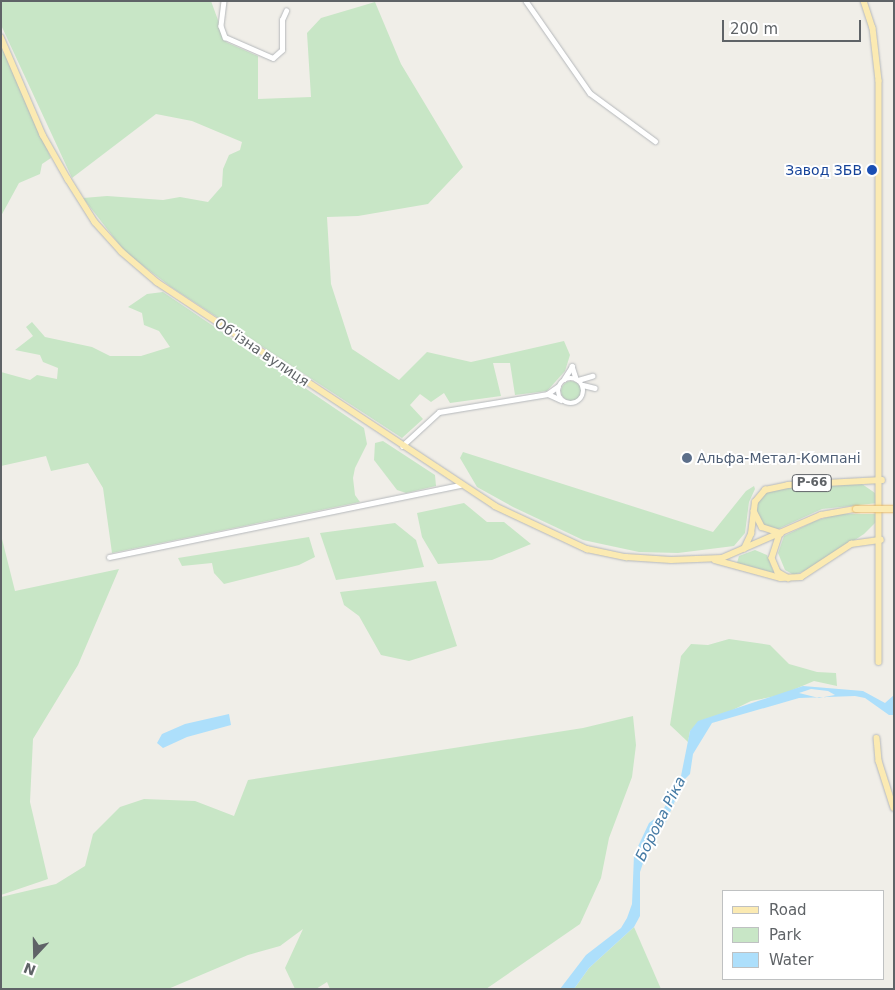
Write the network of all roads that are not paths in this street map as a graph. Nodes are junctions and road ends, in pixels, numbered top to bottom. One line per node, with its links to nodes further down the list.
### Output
1 (224, 1): 4 (street)
2 (526, 1): 6 (street)
3 (864, 1): 14 (main road)
4 (286, 11)
5 (1, 37): 13 (main road, Об’їзна вулиця)
6 (655, 141)
7 (563, 380): 8 (street); 8 (street); 9 (street)
8 (580, 381): 10 (street); 10 (street)
9 (558, 387): 11 (street); 12 (street)
10 (585, 392): 12 (street)
11 (548, 394): 12 (street); 13 (street)
12 (561, 400)
13 (402, 446): 15 (main road, Об’їзна вулиця)
14 (882, 480): 16 (main road, Р-66); 19 (main road)
15 (460, 485): 21 (street); 22 (main road, Об’їзна вулиця)
16 (754, 507): 18 (main road); 20 (main road)
17 (894, 509): 18 (main road, Р-66, bridge)
18 (780, 533): 20 (main road); 23 (main road)
19 (881, 540): 23 (main road); 24 (main road)
20 (744, 549): 22 (main road)
21 (109, 557)
22 (713, 560): 23 (main road)
23 (790, 578)
24 (879, 662)
25 (877, 738): 26 (main road)
26 (894, 808)

